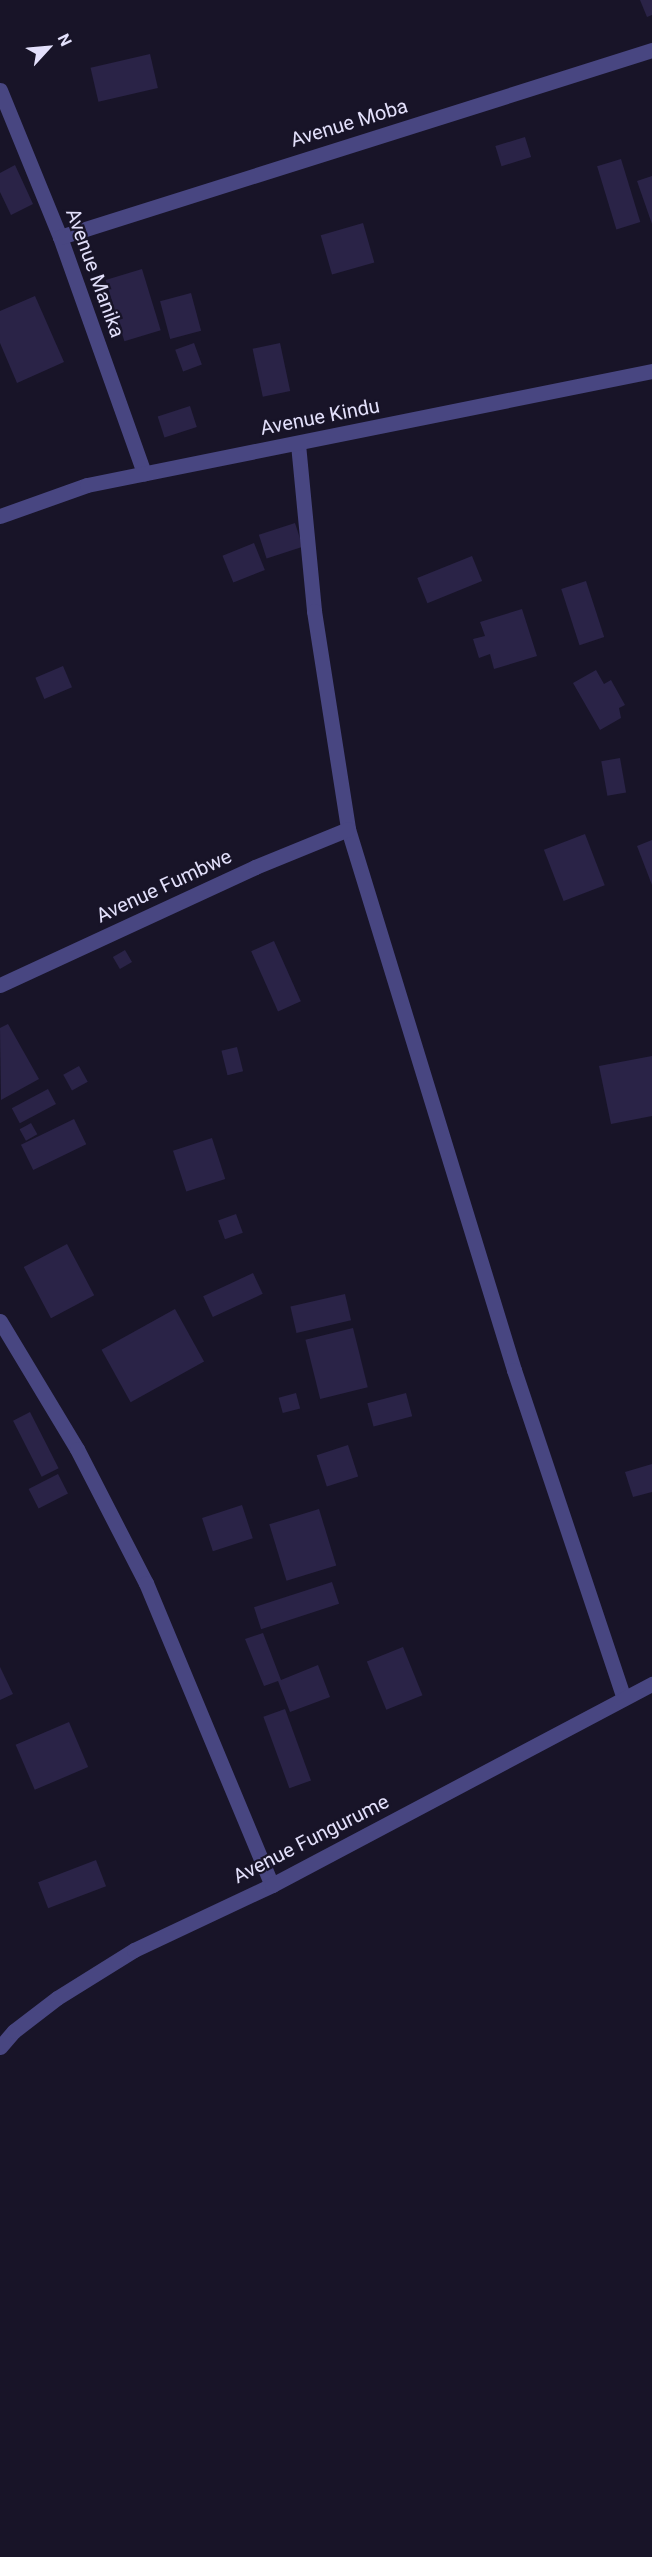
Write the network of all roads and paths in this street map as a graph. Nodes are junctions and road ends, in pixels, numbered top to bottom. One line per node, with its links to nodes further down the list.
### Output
1 (652, 50): 3 (street, Avenue Moba)
2 (0, 90): 3 (street, Avenue Manika)
3 (60, 237): 6 (street, Avenue Manika)
4 (652, 371): 5 (street, Avenue Kindu)
5 (298, 444): 6 (street, Avenue Kindu); 8 (street)
6 (144, 473): 7 (street, Avenue Kindu)
7 (0, 516)
8 (348, 830): 9 (street, Avenue Fumbwe); 12 (street)
9 (0, 985)
10 (0, 1321): 13 (street)
11 (652, 1684): 12 (street, Avenue Fungurume)
12 (624, 1698): 13 (street, Avenue Fungurume)
13 (272, 1885): 14 (street, Avenue Fungurume)
14 (0, 2047)

